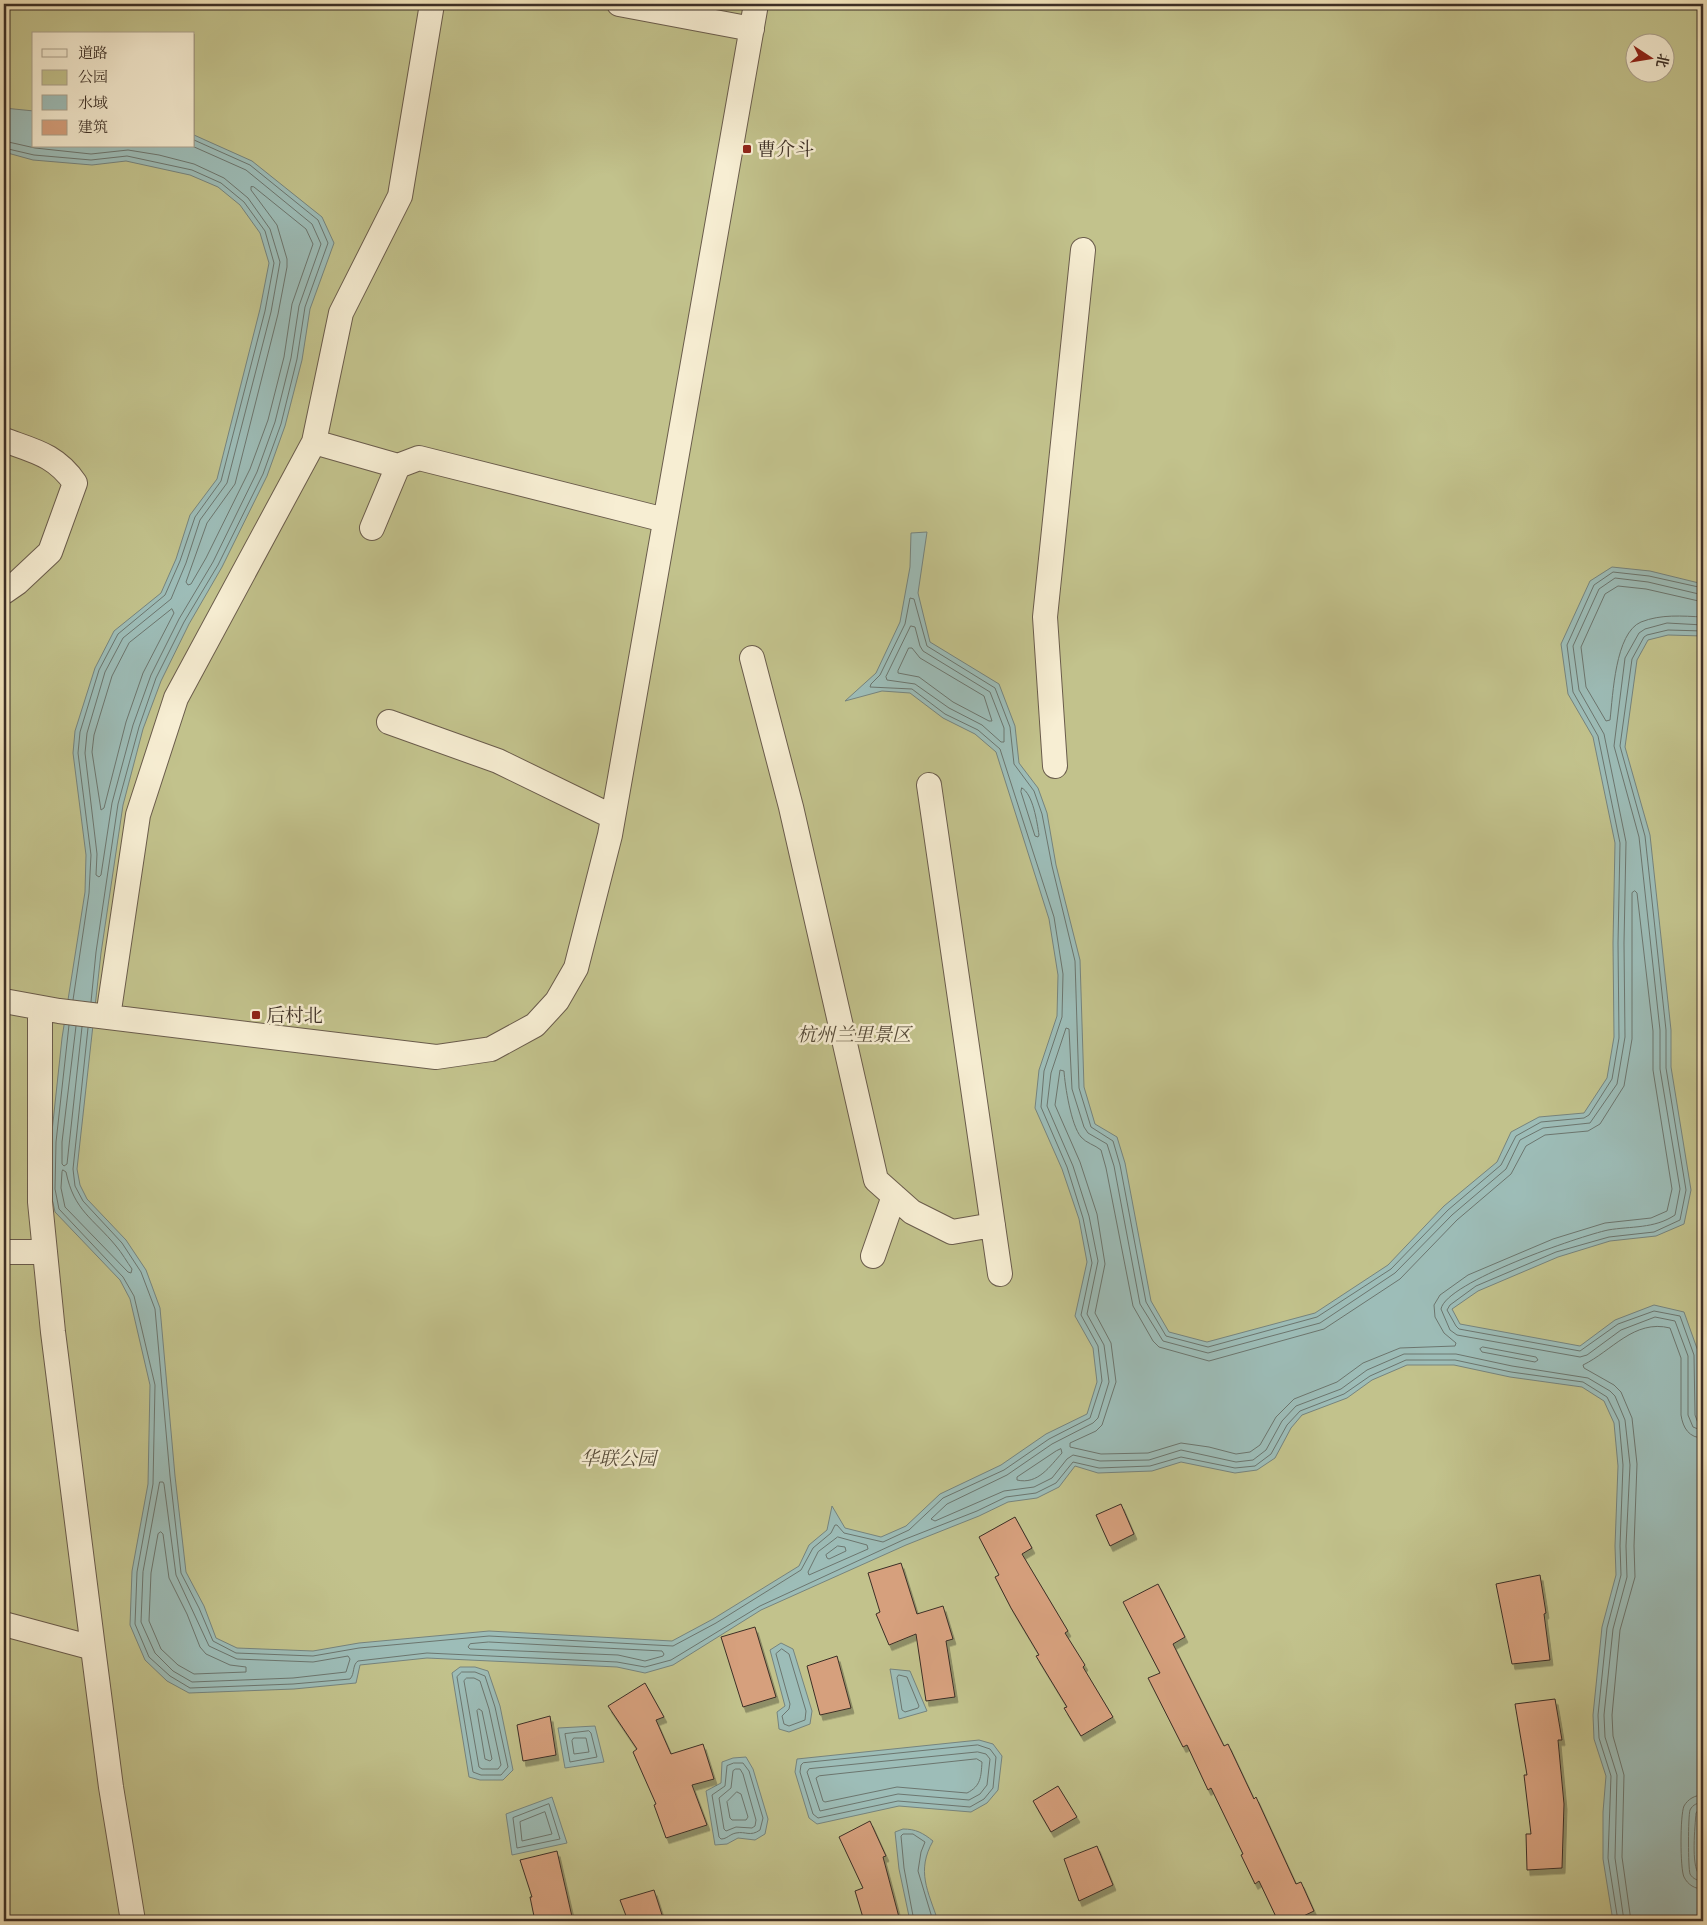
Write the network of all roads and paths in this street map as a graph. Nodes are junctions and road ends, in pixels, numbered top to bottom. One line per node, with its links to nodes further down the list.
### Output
1 (432, 4): 7 (street)
2 (619, 4): 4 (street)
3 (756, 4): 4 (street)
4 (752, 29): 9 (street)
5 (1083, 250): 14 (street)
6 (4, 440): 11 (street)
7 (314, 442): 8 (street); 19 (street)
8 (398, 466): 9 (street); 10 (street)
9 (665, 520): 16 (street)
10 (372, 528)
11 (4, 592)
12 (752, 658): 20 (street)
13 (389, 722): 16 (street)
14 (1054, 766)
15 (929, 785): 21 (street)
16 (612, 817): 19 (street)
17 (4, 1001): 18 (street)
18 (50, 1010): 19 (street); 23 (street)
19 (108, 1017)
20 (894, 1196): 21 (street); 24 (street)
21 (993, 1225): 25 (street)
22 (4, 1252): 23 (street)
23 (45, 1252): 27 (street)
24 (873, 1256)
25 (1000, 1274)
26 (4, 1624): 27 (street)
27 (93, 1648): 28 (street)
28 (133, 1921)

